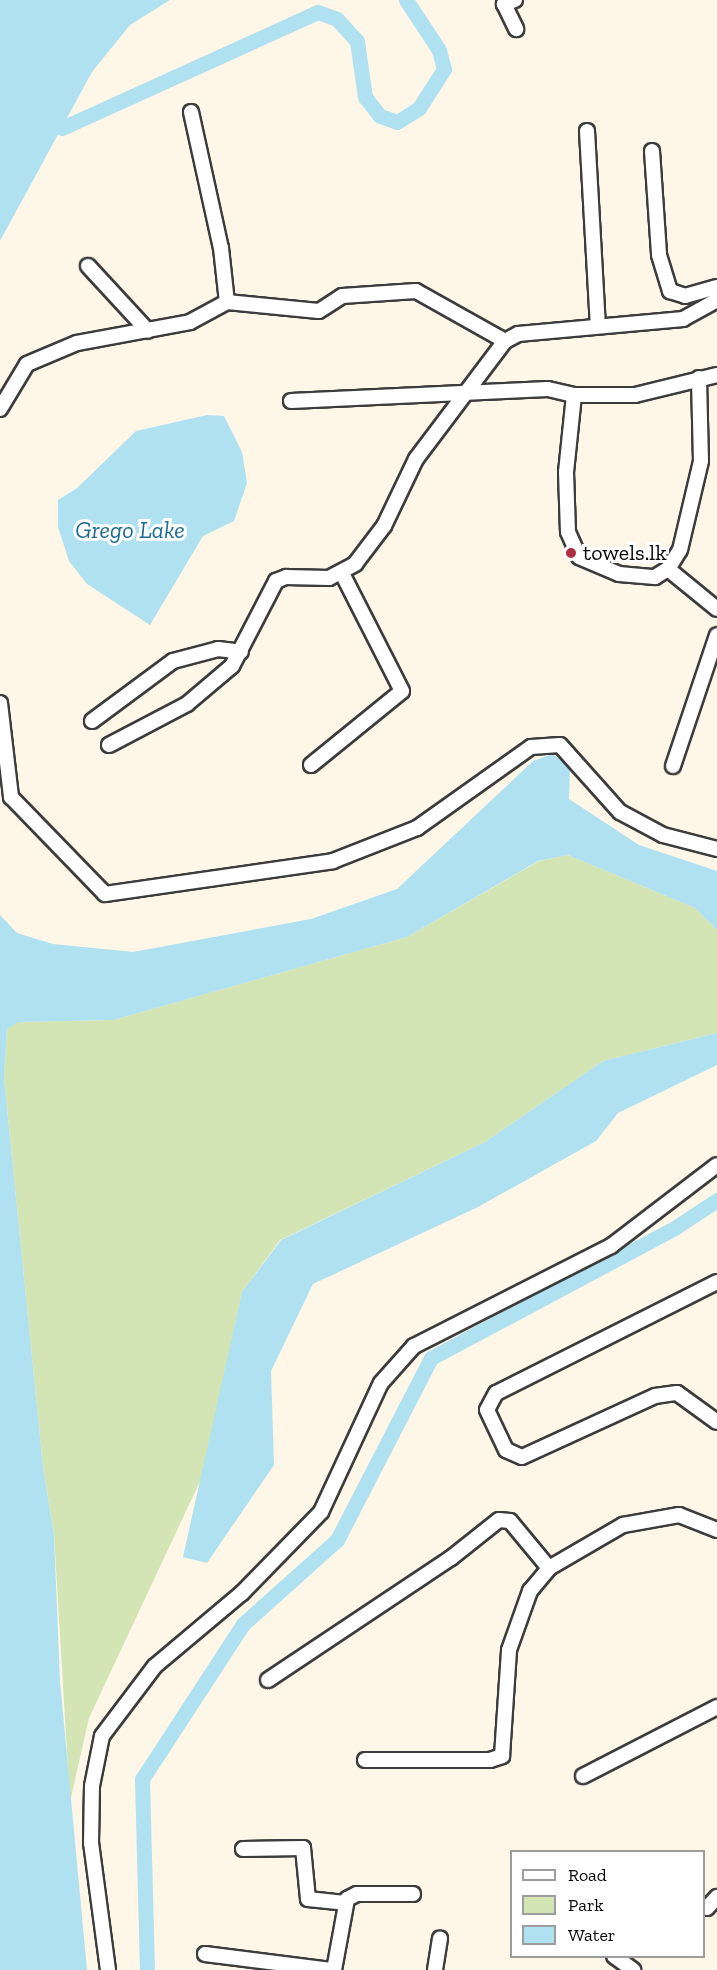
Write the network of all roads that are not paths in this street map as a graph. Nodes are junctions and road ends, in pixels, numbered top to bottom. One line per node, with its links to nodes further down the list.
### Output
1 (515, 0): 2 (street)
2 (516, 29)
3 (191, 112): 9 (street)
4 (587, 131): 10 (street)
5 (652, 152): 7 (street)
6 (88, 266): 11 (street)
7 (717, 287)
8 (717, 300): 10 (street)
9 (227, 302): 11 (street); 12 (street)
10 (598, 326): 12 (street)
11 (148, 331): 18 (street)
12 (506, 341): 15 (street)
13 (717, 375): 14 (street)
14 (699, 378): 16 (street); 19 (street)
15 (470, 391): 16 (street); 17 (street); 20 (street)
16 (573, 395): 19 (street)
17 (291, 401)
18 (0, 409)
19 (668, 569): 21 (street)
20 (342, 573): 23 (street); 27 (street)
21 (717, 609)
22 (717, 635): 28 (street)
23 (242, 651): 25 (street); 26 (street)
24 (0, 703): 29 (street)
25 (92, 721)
26 (109, 745)
27 (311, 765)
28 (673, 766)
29 (717, 849)
30 (717, 1165): 47 (street)
31 (717, 1282): 32 (street)
32 (717, 1422)
33 (717, 1530): 34 (street)
34 (549, 1568): 35 (street); 37 (street)
35 (268, 1680)
36 (717, 1707): 38 (street)
37 (365, 1760)
38 (583, 1776)
39 (243, 1849): 42 (street)
40 (413, 1894): 42 (street)
41 (717, 1897): 43 (street)
42 (345, 1903): 48 (street)
43 (707, 1908)
44 (440, 1938): 49 (street)
45 (205, 1954): 48 (street)
46 (617, 1958): 50 (street)
47 (108, 1970)
48 (332, 1970)
49 (435, 1970)
50 (633, 1970)

